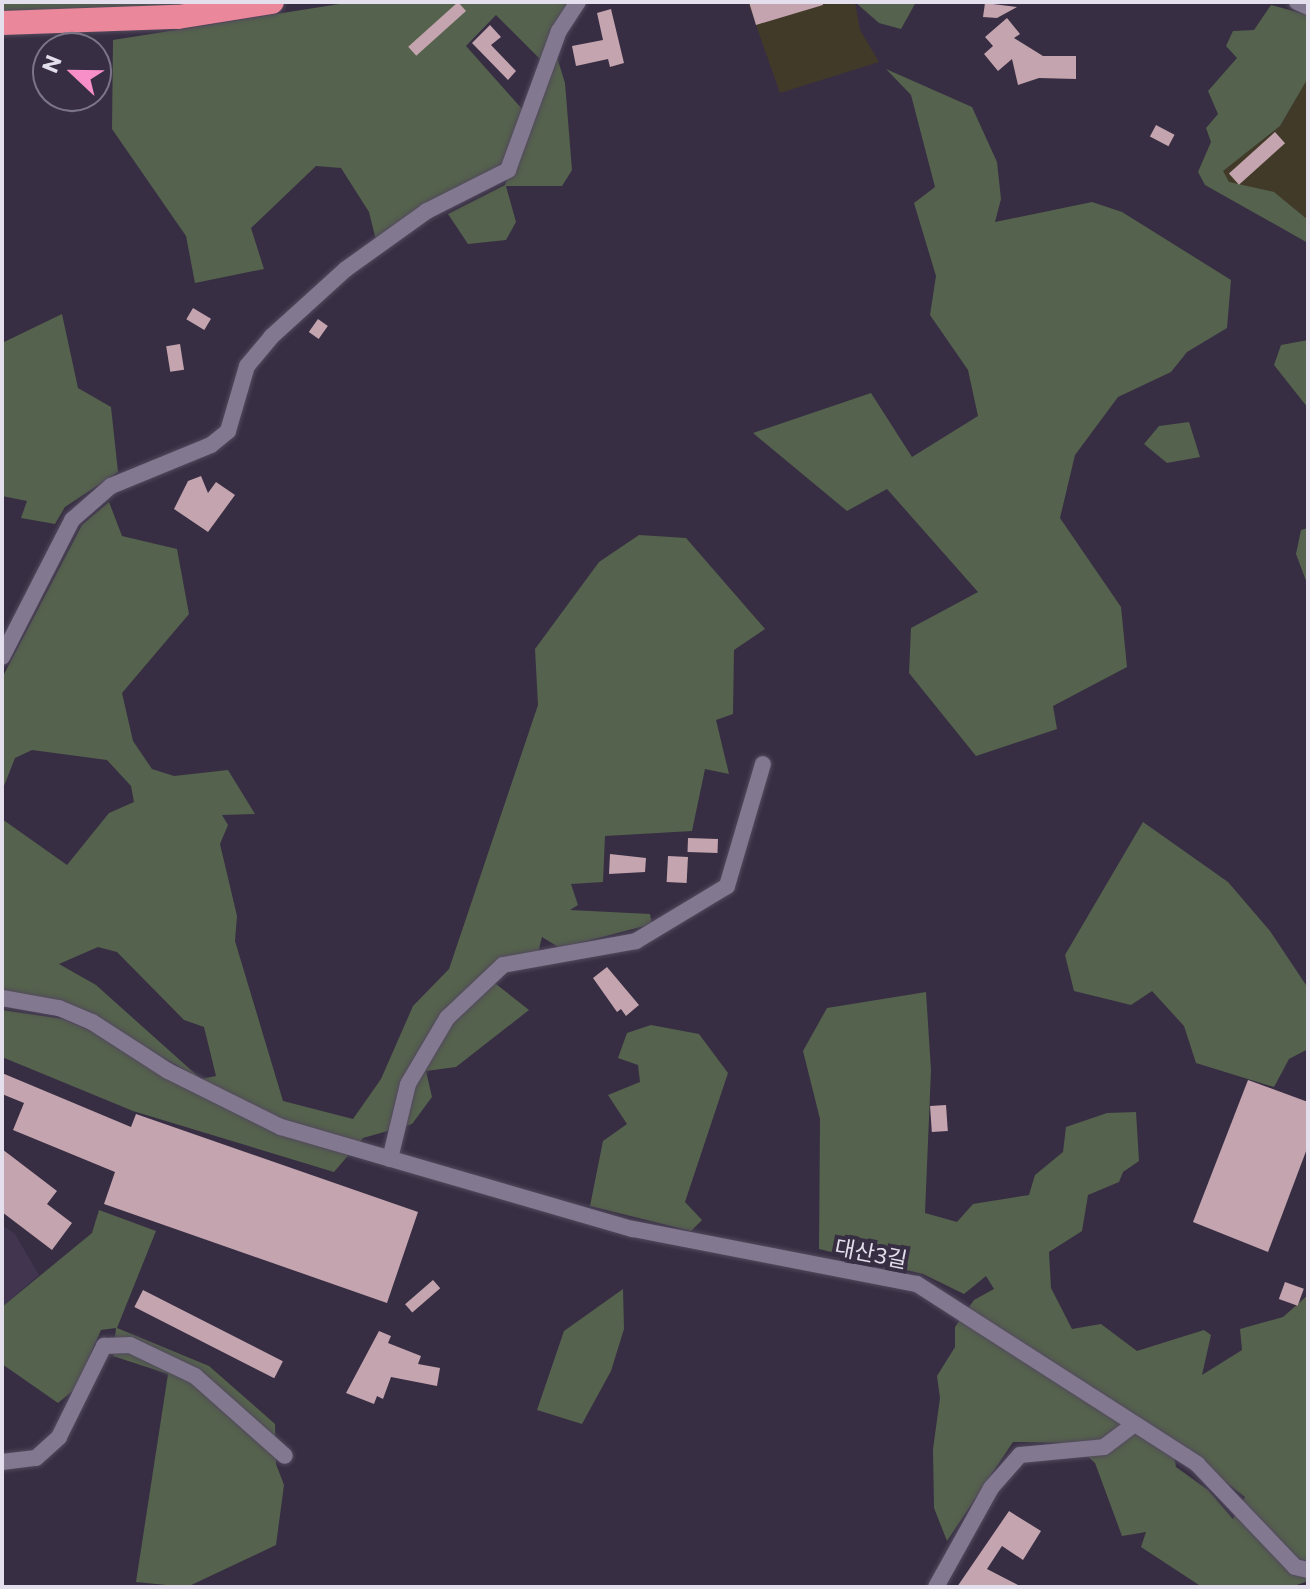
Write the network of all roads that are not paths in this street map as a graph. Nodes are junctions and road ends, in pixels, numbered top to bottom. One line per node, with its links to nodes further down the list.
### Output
1 (272, 2): 5 (highway)
2 (578, 2): 6 (street)
3 (1297, 2): 4 (street)
4 (1308, 7)
5 (2, 23)
6 (2, 657)
7 (763, 764): 9 (street)
8 (2, 998): 9 (street, 대산3길)
9 (390, 1159): 10 (street, 대산3길)
10 (1134, 1424): 13 (street, 대산3길); 15 (street)
11 (285, 1456): 12 (street)
12 (2, 1462)
13 (1308, 1570)
14 (1308, 1578): 16 (street)
15 (936, 1587)
16 (1307, 1587)

